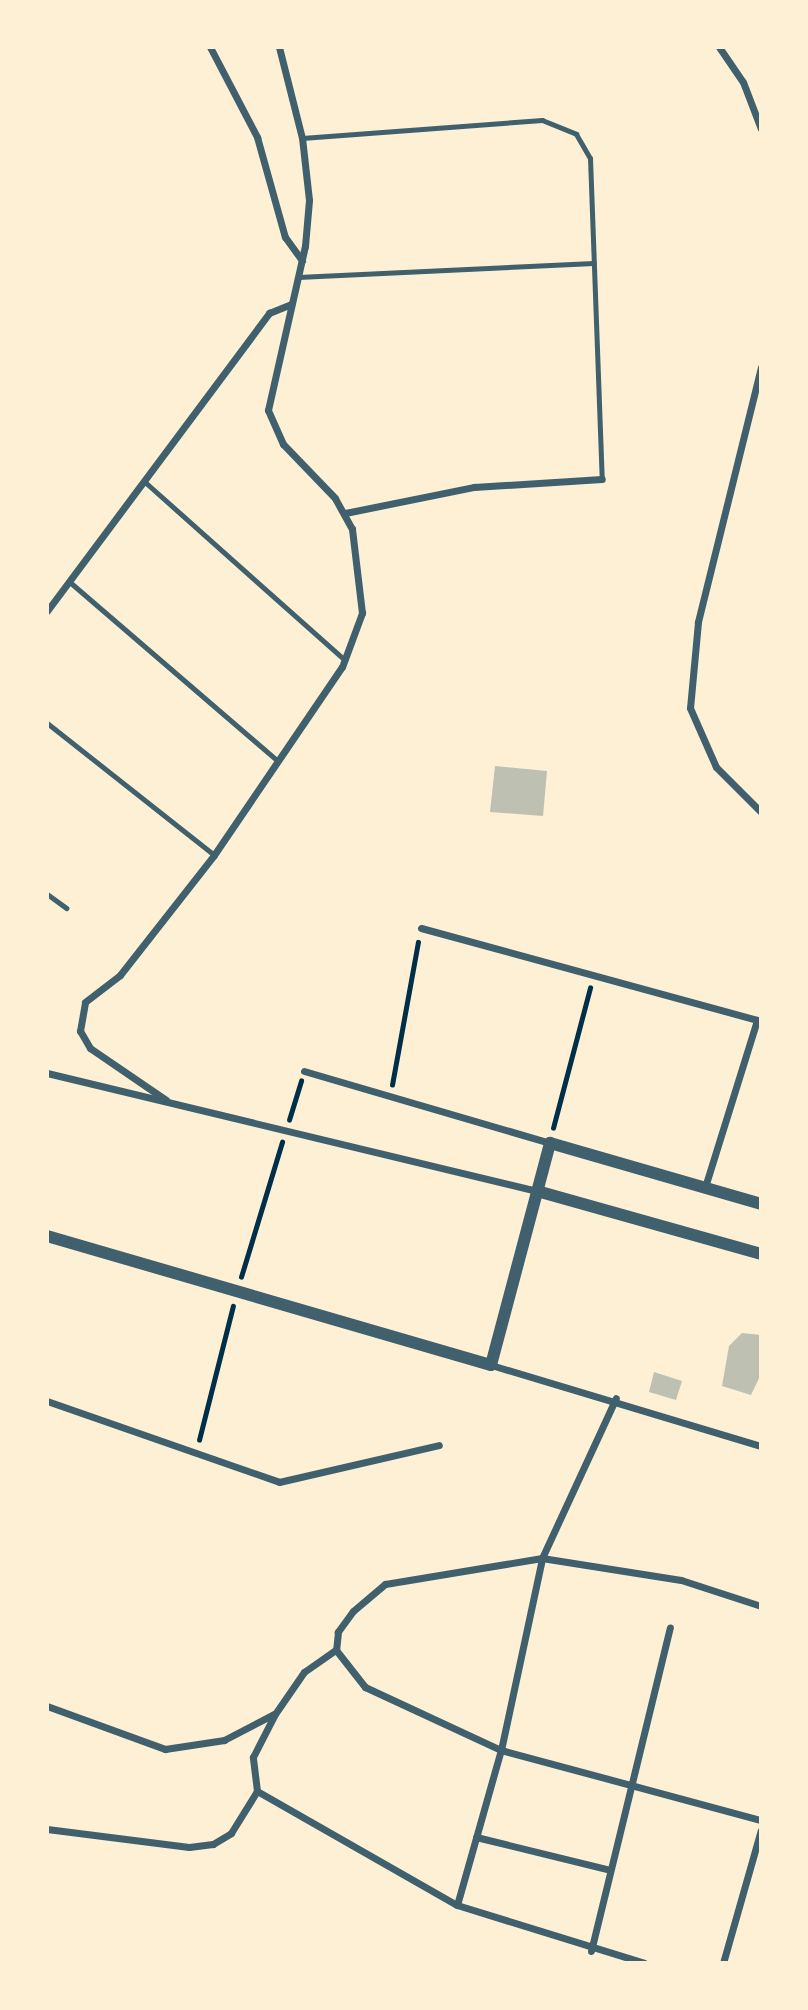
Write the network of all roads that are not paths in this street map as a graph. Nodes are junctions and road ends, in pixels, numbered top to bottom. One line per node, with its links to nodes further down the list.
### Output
1 (210, 47): 6 (street)
2 (279, 47): 5 (street)
3 (719, 47): 4 (street)
4 (761, 129)
5 (302, 138): 6 (street); 7 (lane)
6 (302, 260): 8 (street)
7 (594, 263): 8 (lane); 11 (lane)
8 (298, 277): 9 (street)
9 (291, 303): 12 (street); 13 (street)
10 (761, 367): 19 (street)
11 (602, 479): 13 (street)
12 (146, 483): 14 (street); 16 (lane)
13 (345, 513): 16 (street)
14 (72, 584): 15 (street); 18 (lane)
15 (47, 611)
16 (345, 660): 18 (street)
17 (47, 723): 20 (lane)
18 (278, 761): 20 (street)
19 (761, 812)
20 (214, 855): 27 (street)
21 (47, 894): 22 (lane)
22 (66, 908)
23 (421, 928): 24 (street)
24 (759, 1021): 29 (street)
25 (304, 1070): 28 (street)
26 (47, 1073): 27 (street)
27 (166, 1100): 30 (street)
28 (550, 1143): 29 (street); 30 (street)
29 (705, 1187): 31 (street)
30 (537, 1191): 33 (street); 34 (street)
31 (761, 1204)
32 (47, 1236): 34 (street)
33 (761, 1254)
34 (491, 1365): 35 (street)
35 (616, 1398): 38 (street); 39 (street)
36 (47, 1401): 37 (street)
37 (439, 1445)
38 (761, 1446)
39 (542, 1558): 40 (street); 42 (street); 45 (street)
40 (761, 1606)
41 (670, 1628): 46 (street)
42 (336, 1650): 44 (street); 45 (street)
43 (47, 1706): 44 (street)
44 (275, 1714): 47 (street)
45 (501, 1750): 46 (street); 51 (street)
46 (631, 1785): 48 (street); 52 (street)
47 (257, 1791): 49 (street); 53 (street)
48 (761, 1820)
49 (47, 1829)
50 (761, 1830): 56 (street)
51 (476, 1837): 52 (street); 53 (street)
52 (610, 1870): 54 (street)
53 (457, 1905): 54 (street)
54 (591, 1951): 55 (street)
55 (643, 1963)
56 (723, 1963)

